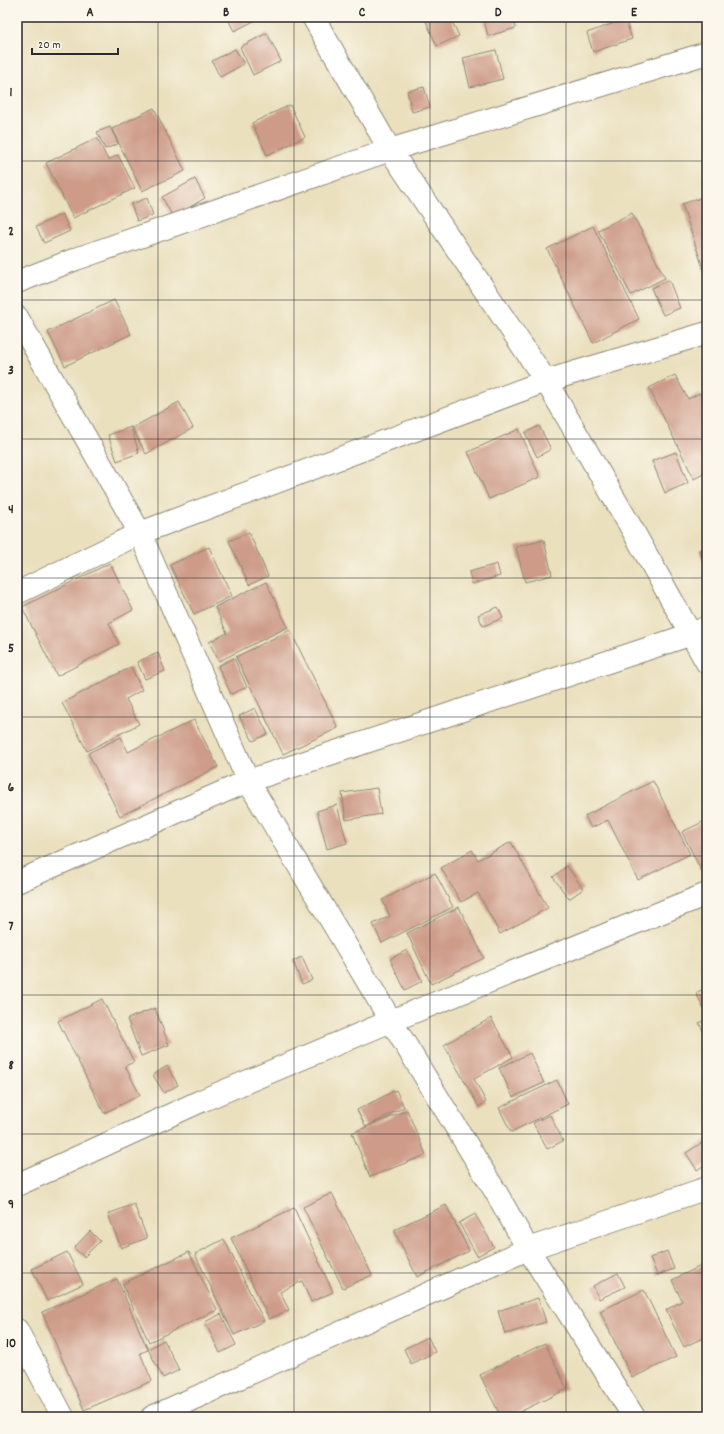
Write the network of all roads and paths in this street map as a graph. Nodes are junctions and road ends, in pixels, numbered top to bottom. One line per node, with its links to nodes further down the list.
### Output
1 (314, 17): 3 (street)
2 (707, 53): 3 (street)
3 (390, 150): 4 (street); 7 (street)
4 (17, 282)
5 (17, 317): 8 (street)
6 (707, 332): 7 (street)
7 (546, 381): 8 (street); 10 (street)
8 (140, 534): 9 (street); 12 (street)
9 (17, 593)
10 (699, 631): 11 (street); 12 (street)
11 (707, 663)
12 (248, 781): 13 (street); 15 (street)
13 (17, 882)
14 (707, 894): 15 (street)
15 (390, 1021): 16 (street); 18 (street)
16 (17, 1185)
17 (707, 1188): 18 (street)
18 (528, 1249): 21 (street); 22 (street)
19 (17, 1330): 20 (street)
20 (63, 1417)
21 (152, 1417)
22 (634, 1417)

